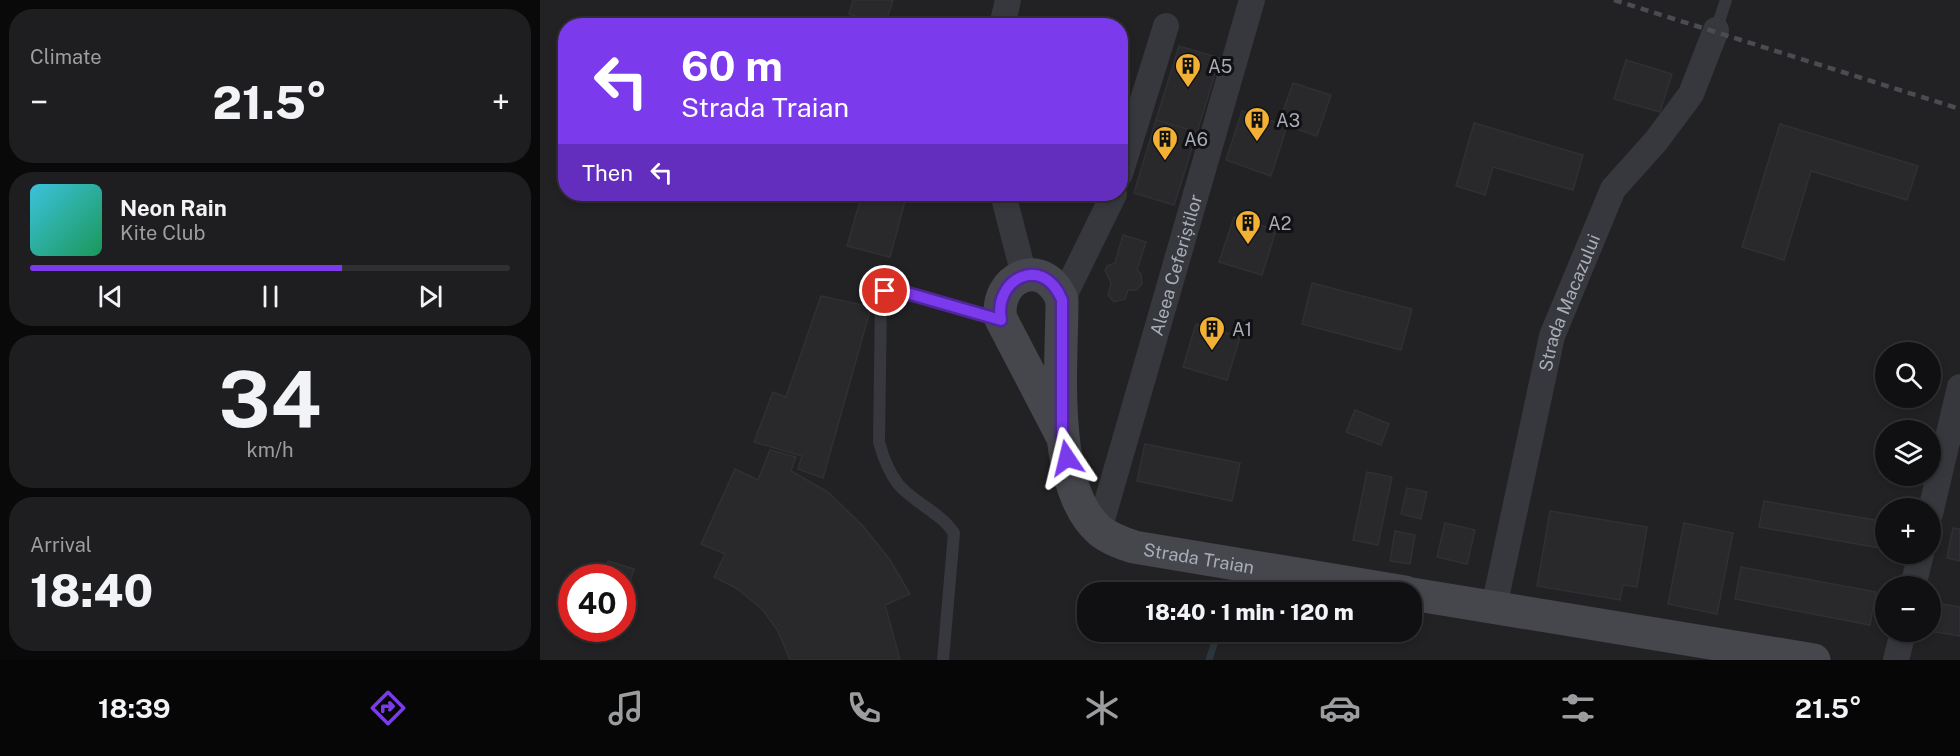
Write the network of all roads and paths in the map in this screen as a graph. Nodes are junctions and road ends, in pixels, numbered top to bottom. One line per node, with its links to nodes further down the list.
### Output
1 (1008, 0): 4 (street)
2 (1252, 0): 16 (street, Aleea Ceferiștilor)
3 (1726, 0): 6 (lane)
4 (1004, 18)
5 (1166, 26): 7 (street)
6 (1716, 30): 19 (street, Strada Macazului)
7 (1128, 148)
8 (1005, 201): 10 (street)
9 (1111, 201): 11 (street)
10 (1024, 275): 11 (street); 12 (street)
11 (1062, 300): 14 (street, Strada Traian)
12 (1001, 320): 14 (street, Strada Traian); 21 (lane)
13 (1960, 387): 15 (street)
14 (1062, 436): 16 (street, Strada Traian)
15 (1934, 498)
16 (1099, 530): 17 (street, Strada Traian)
17 (1345, 582)
18 (1422, 596): 19 (street)
19 (1494, 607): 22 (street)
20 (1900, 642): 23 (street)
21 (943, 660)
22 (1814, 660)
23 (1896, 660)

